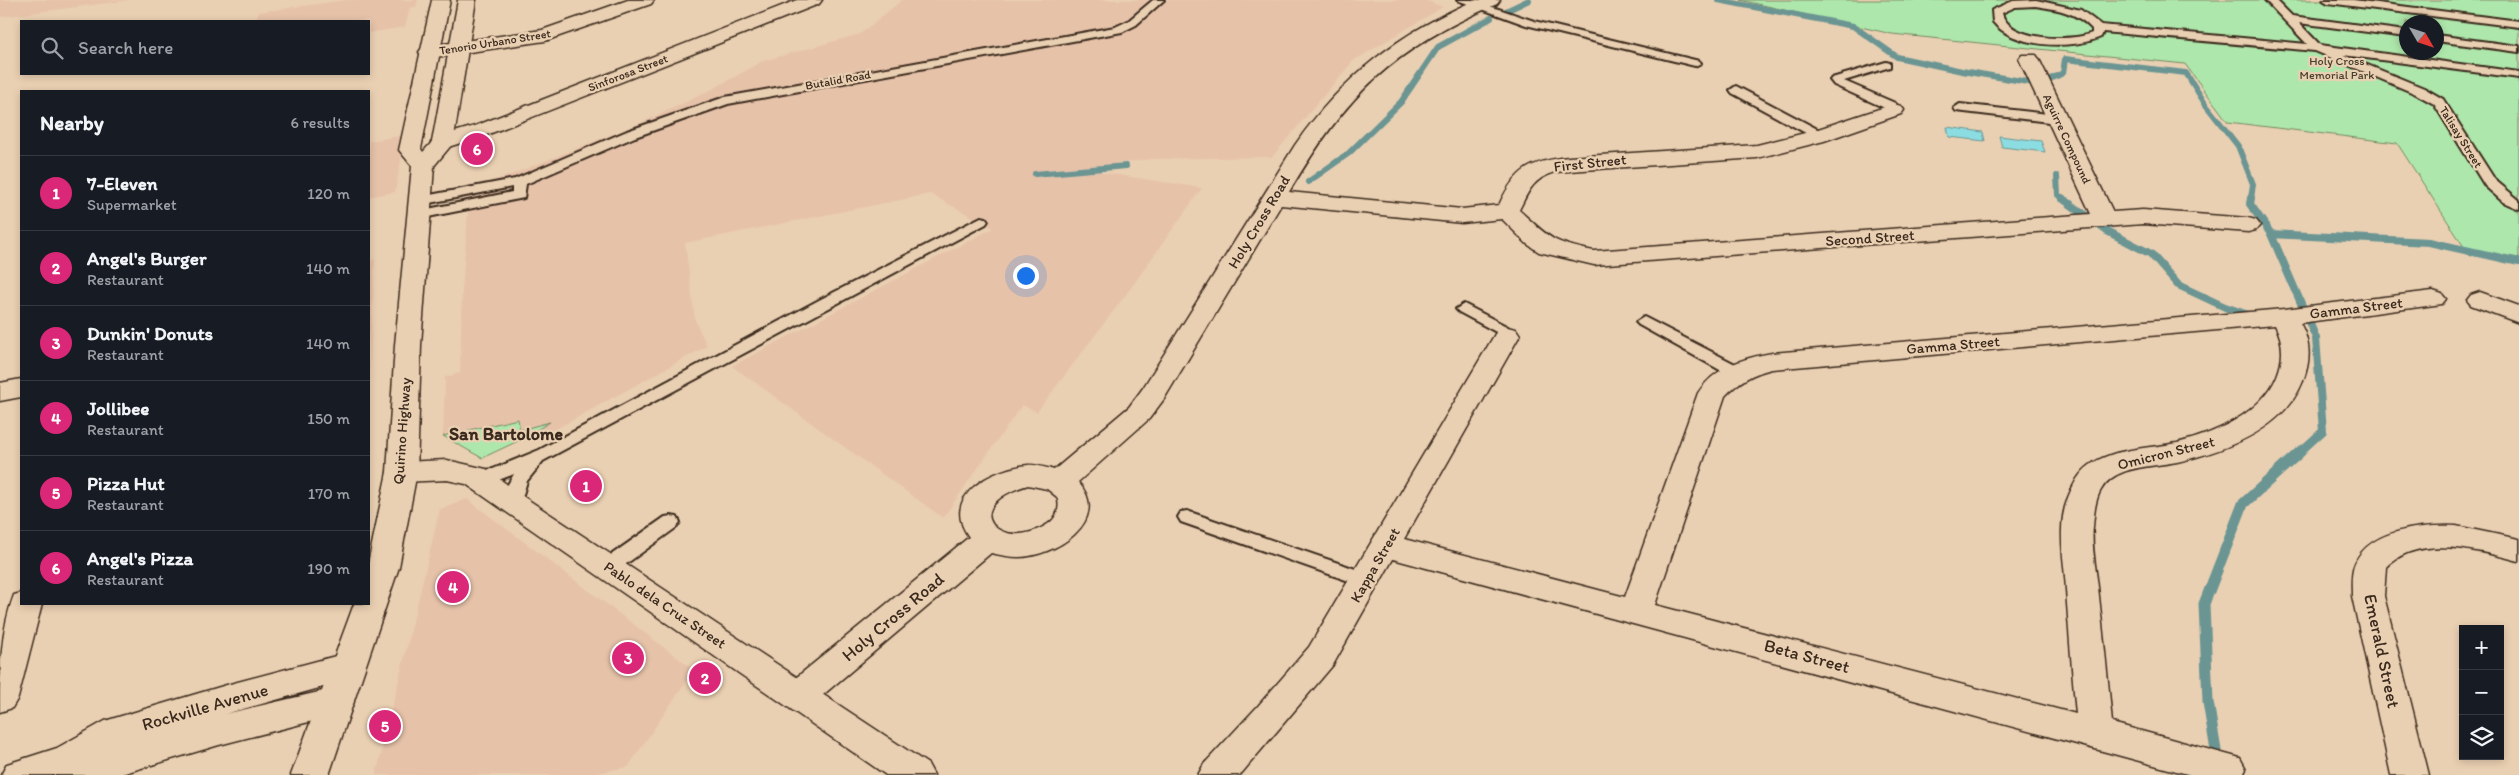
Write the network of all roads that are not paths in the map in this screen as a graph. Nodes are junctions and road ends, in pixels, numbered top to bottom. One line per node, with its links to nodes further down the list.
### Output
1 (442, 0): 13 (street)
2 (467, 0): 11 (street)
3 (645, 0): 16 (street, Tenorio Urbano Street)
4 (812, 0): 29 (street, Sinforosa Street)
5 (1159, 0): 33 (lane, Butalid Road)
6 (2270, 0): 9 (lane, Talisay Street)
7 (2328, 0): 10 (lane)
8 (1476, 2): 21 (lane); 31 (street, Holy Cross Road)
9 (2291, 19): 14 (lane); 17 (lane, Talisay Street)
10 (2519, 24)
11 (463, 26): 13 (street); 16 (street)
12 (2098, 28): 12 (lane); 17 (lane)
13 (434, 30): 19 (street)
14 (2399, 33)
15 (2444, 39): 18 (lane)
16 (458, 48): 19 (street, Tenorio Urbano Street); 29 (street)
17 (2317, 48): 23 (lane); 32 (lane, Talisay Street)
18 (2519, 49)
19 (429, 52): 30 (street)
20 (2029, 59): 27 (street, Aguirre Compound)
21 (1695, 63)
22 (1886, 65): 26 (lane)
23 (2519, 75)
24 (1736, 90): 28 (lane)
25 (1960, 108): 27 (lane)
26 (1894, 110): 28 (street, First Street)
27 (2058, 119): 35 (street, Aguirre Compound)
28 (1820, 135): 34 (street, First Street)
29 (442, 143): 30 (street)
30 (423, 165): 33 (street, Quirino Highway)
31 (1274, 197): 34 (street); 51 (street, Holy Cross Road)
32 (2519, 205)
33 (418, 208): 49 (street, Quirino Highway)
34 (1507, 211): 35 (street, Second Street)
35 (2105, 220): 37 (street, Second Street)
36 (981, 221): 48 (lane)
37 (2248, 225)
38 (2433, 299): 42 (street, Gamma Street)
39 (2480, 300): 41 (street)
40 (1464, 309): 44 (lane)
41 (2519, 315)
42 (2284, 317): 45 (street, Gamma Street); 68 (street, Omicron Street)
43 (1644, 322): 45 (lane)
44 (1507, 335): 56 (street, Kappa Street)
45 (1735, 372): 63 (street, Gamma Street)
46 (20, 388): 47 (street)
47 (0, 392)
48 (545, 454): 50 (lane); 52 (lane)
49 (402, 472): 50 (street, Pablo dela Cruz Street); 60 (street, Quirino Highway)
50 (474, 476): 52 (street, Pablo dela Cruz Street)
51 (1059, 482): 55 (street); 55 (street)
52 (513, 504): 58 (street, Pablo dela Cruz Street)
53 (1187, 517): 59 (lane)
54 (671, 522): 58 (lane)
55 (987, 539): 65 (street, Holy Cross Road)
56 (1386, 546): 59 (street, Kappa Street); 63 (street, Beta Street)
57 (2519, 550): 75 (street, Emerald Street)
58 (608, 567): 65 (street, Pablo dela Cruz Street)
59 (1366, 580): 74 (street, Kappa Street)
60 (370, 603)
61 (26, 605): 66 (street)
62 (369, 605): 64 (street, Quirino Highway)
63 (1636, 611): 68 (street, Beta Street)
64 (347, 667): 67 (street, Quirino Highway); 69 (street, Rockville Avenue)
65 (800, 694): 71 (street, Pablo dela Cruz Street)
66 (0, 698)
67 (336, 702): 69 (street, Rockville Avenue); 73 (street, Quirino Highway)
68 (2095, 732): 70 (street, Beta Street)
69 (68, 760): 72 (street, Rockville Avenue)
70 (2227, 768)
71 (911, 774)
72 (20, 775)
73 (310, 775)
74 (1217, 775)
75 (2410, 775)

